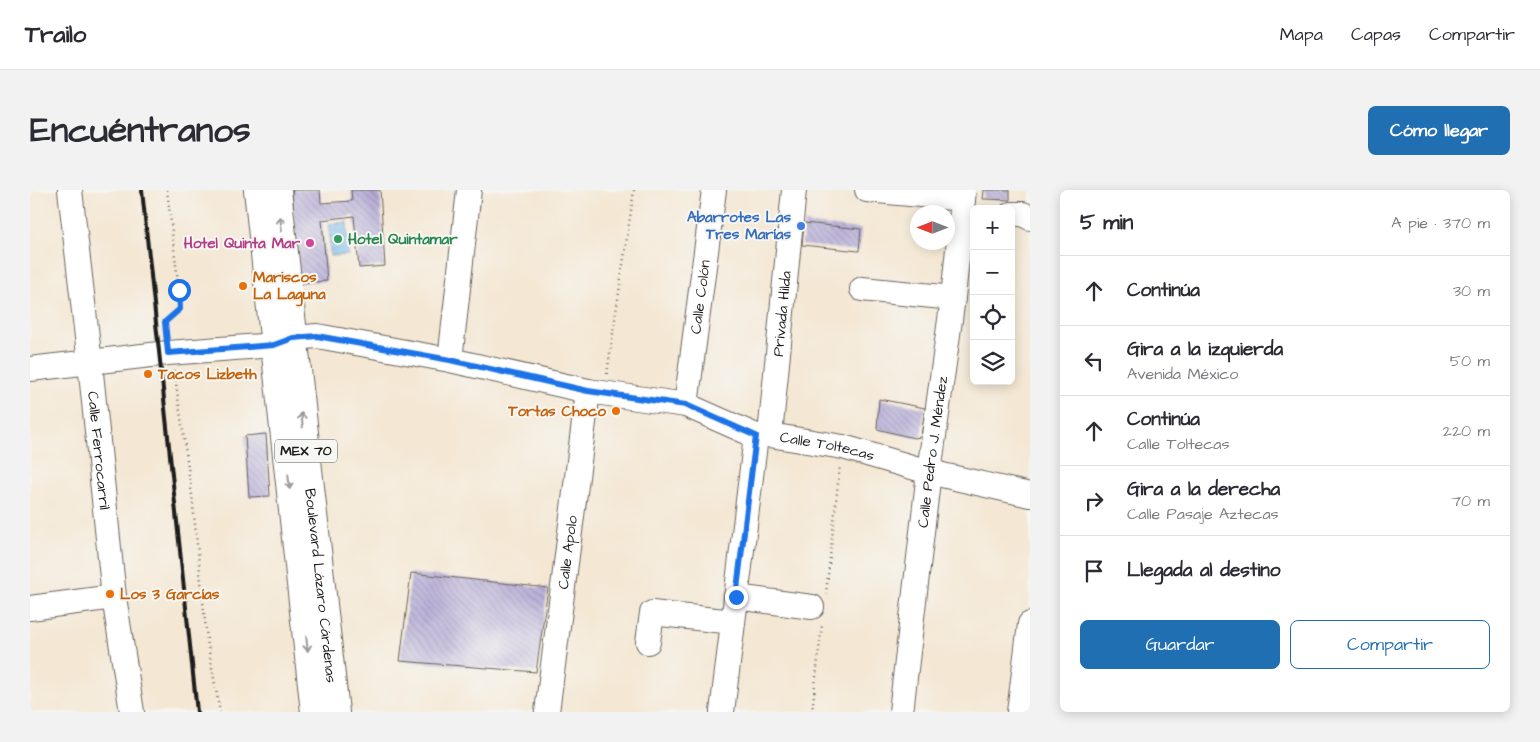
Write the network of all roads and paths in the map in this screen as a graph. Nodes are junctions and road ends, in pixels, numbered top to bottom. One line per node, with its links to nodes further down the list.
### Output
1 (70, 190): 18 (street, Calle Ferrocarril)
2 (167, 190): 16 (path)
3 (258, 190): 15 (main road, Boulevard Lázaro Cárdenas / MEX 70)
4 (277, 190): 15 (main road, Boulevard Lázaro Cárdenas / MEX 70, one-way to 4)
5 (469, 190): 17 (street)
6 (634, 190): 20 (path)
7 (714, 190): 21 (street, Calle Colón)
8 (794, 190): 22 (street, Privada Hilda)
9 (867, 190): 10 (street)
10 (965, 205): 14 (street, Calle Pedro J. Méndez)
11 (1015, 214): 12 (street)
12 (1030, 218)
13 (862, 289): 14 (street)
14 (953, 298): 24 (street, Calle Pedro J. Méndez)
15 (283, 342): 16 (street, Calle Toltecas); 17 (street, Calle Toltecas); 35 (main road, Boulevard Lázaro Cárdenas / MEX 70, one-way to 35); 36 (main road, Boulevard Lázaro Cárdenas / MEX 70, one-way to 15)
16 (168, 353): 18 (street, Calle Toltecas); 34 (path)
17 (450, 360): 20 (street, Calle Toltecas)
18 (90, 363): 19 (street, Calle Toltecas); 26 (street, Calle Ferrocarril)
19 (30, 370)
20 (596, 392): 21 (street, Calle Toltecas); 37 (street, Calle Apolo)
21 (686, 405): 22 (street, Calle Toltecas)
22 (763, 435): 23 (street, Calle Toltecas); 27 (street, Privada Hilda)
23 (842, 447): 24 (street, Calle Toltecas); 29 (path)
24 (929, 472): 25 (street, Calle Toltecas); 40 (street, Calle Pedro J. Méndez)
25 (1030, 495)
26 (114, 597): 28 (street); 33 (street, Calle Ferrocarril)
27 (736, 597): 29 (street); 30 (street, Privada Hilda)
28 (30, 608)
29 (820, 608): 39 (path)
30 (733, 622): 32 (street); 38 (street, Privada Hilda)
31 (1030, 624): 41 (street)
32 (648, 642)
33 (132, 712)
34 (220, 712)
35 (315, 712)
36 (335, 712)
37 (547, 712)
38 (722, 712)
39 (812, 712)
40 (901, 712)
41 (1019, 712)

